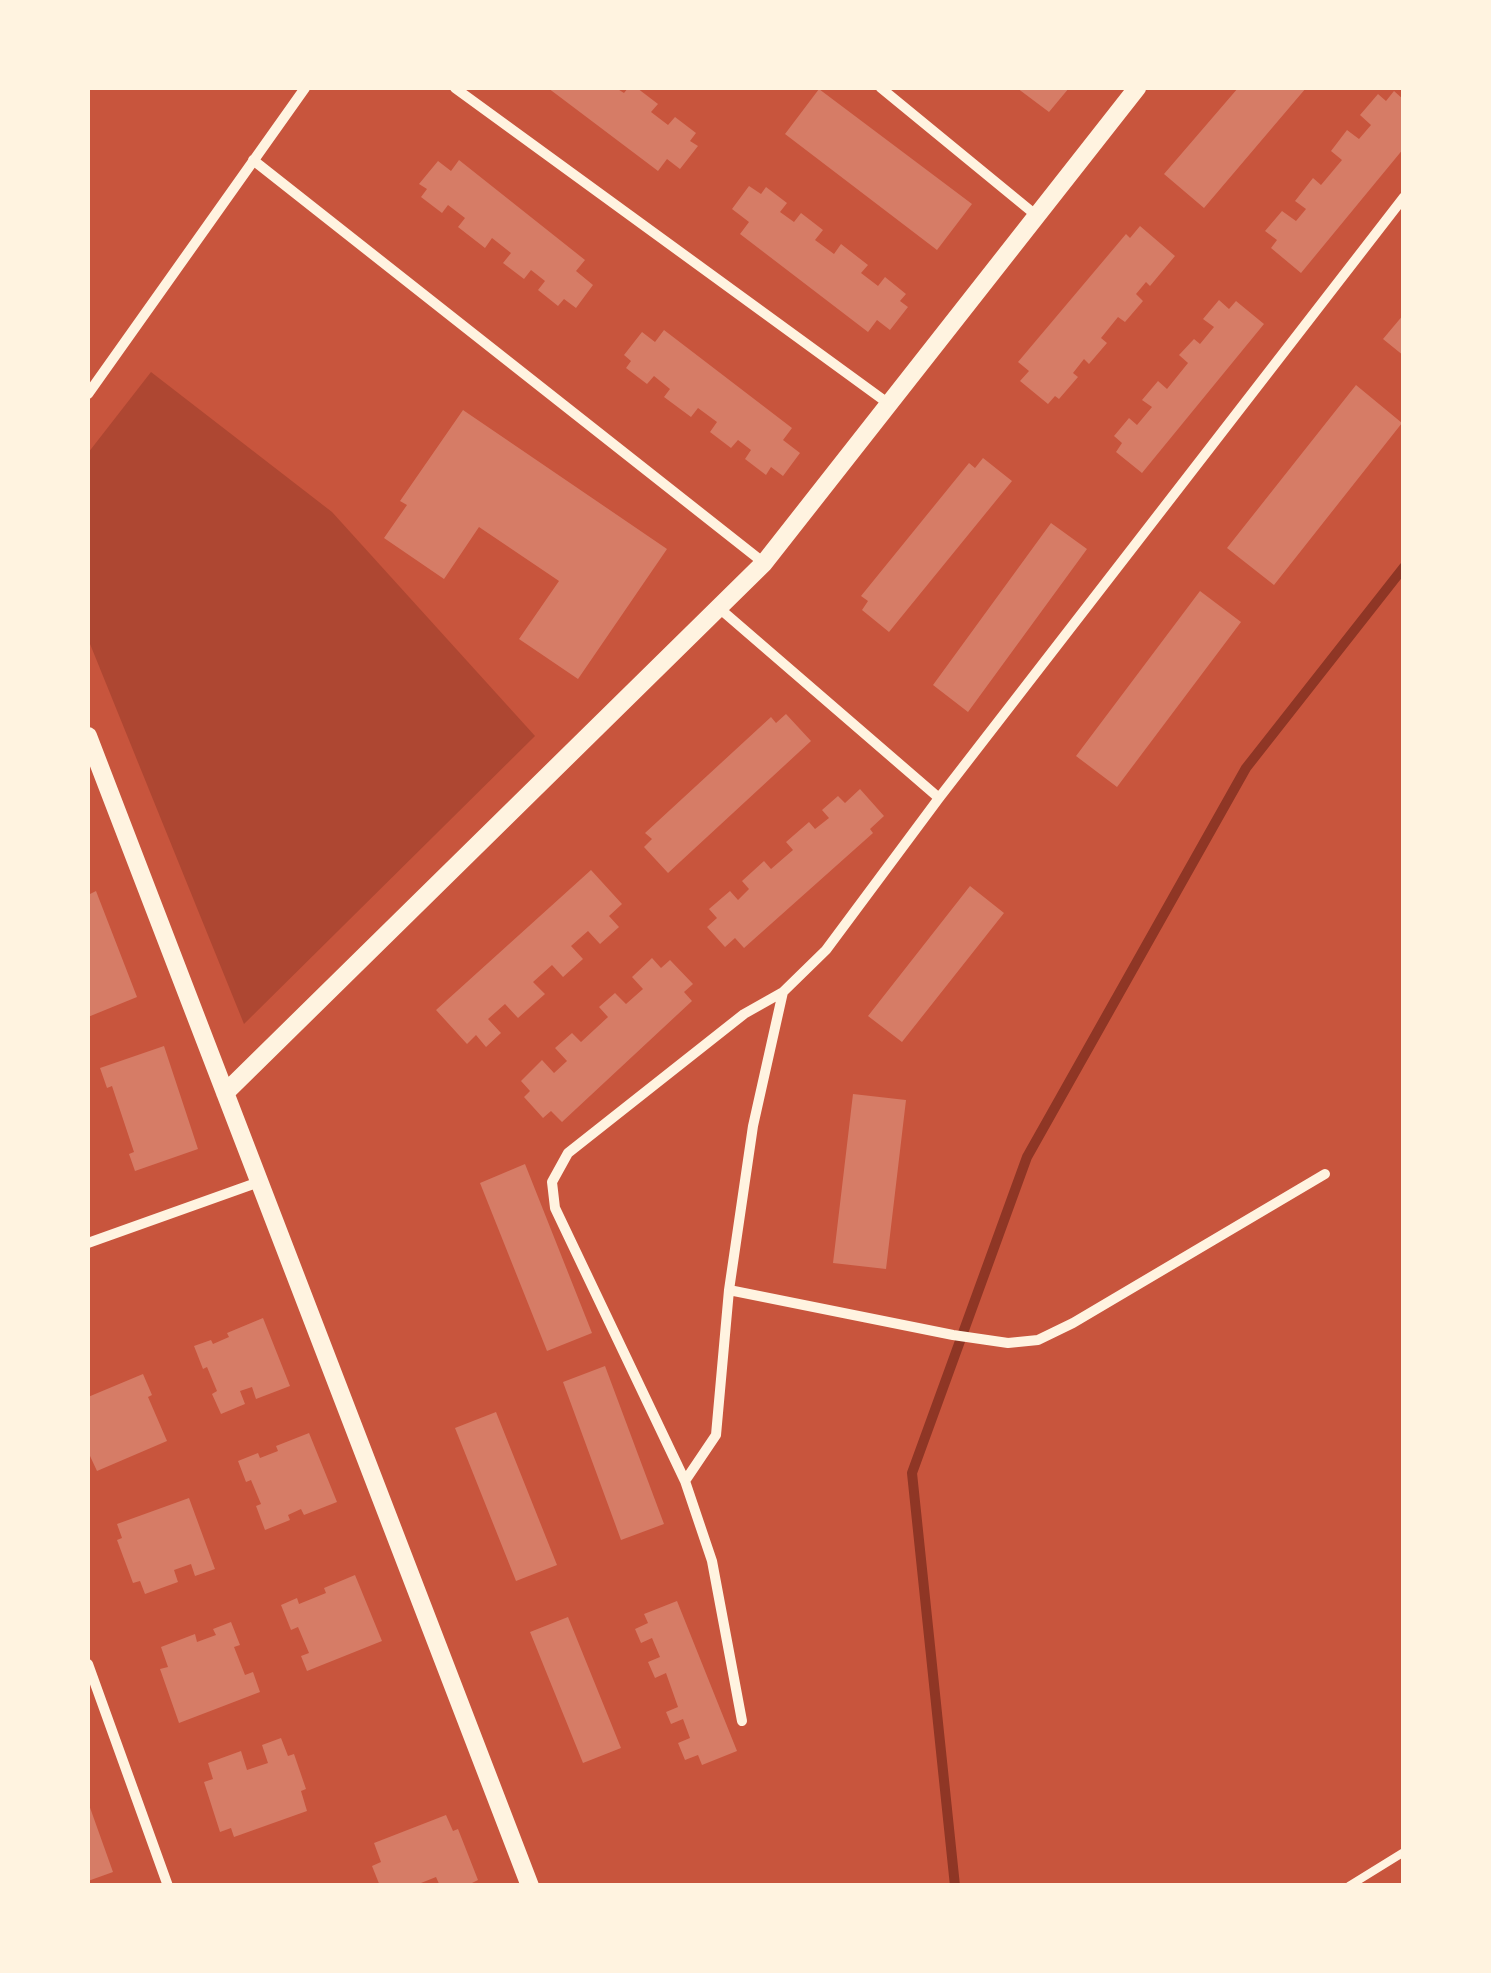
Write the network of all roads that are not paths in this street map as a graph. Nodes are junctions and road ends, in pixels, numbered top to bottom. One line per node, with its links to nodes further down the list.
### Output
1 (305, 88): 5 (street)
2 (456, 88): 9 (street)
3 (881, 88): 7 (street)
4 (1137, 88): 7 (street)
5 (254, 160): 8 (street); 10 (street)
6 (1404, 198): 13 (street)
7 (1037, 216): 9 (street)
8 (88, 394)
9 (889, 404): 10 (street)
10 (764, 563): 11 (street)
11 (719, 608): 13 (street); 15 (street)
12 (88, 736): 15 (street)
13 (939, 798): 14 (street)
14 (783, 992): 19 (street); 20 (street)
15 (224, 1093): 17 (street)
16 (1325, 1174): 19 (street)
17 (259, 1182): 18 (street); 25 (street)
18 (88, 1243)
19 (729, 1290): 20 (street)
20 (686, 1480): 22 (street)
21 (88, 1664): 24 (street)
22 (742, 1722)
23 (1404, 1852): 26 (lane)
24 (168, 1886)
25 (530, 1886)
26 (1349, 1886)

